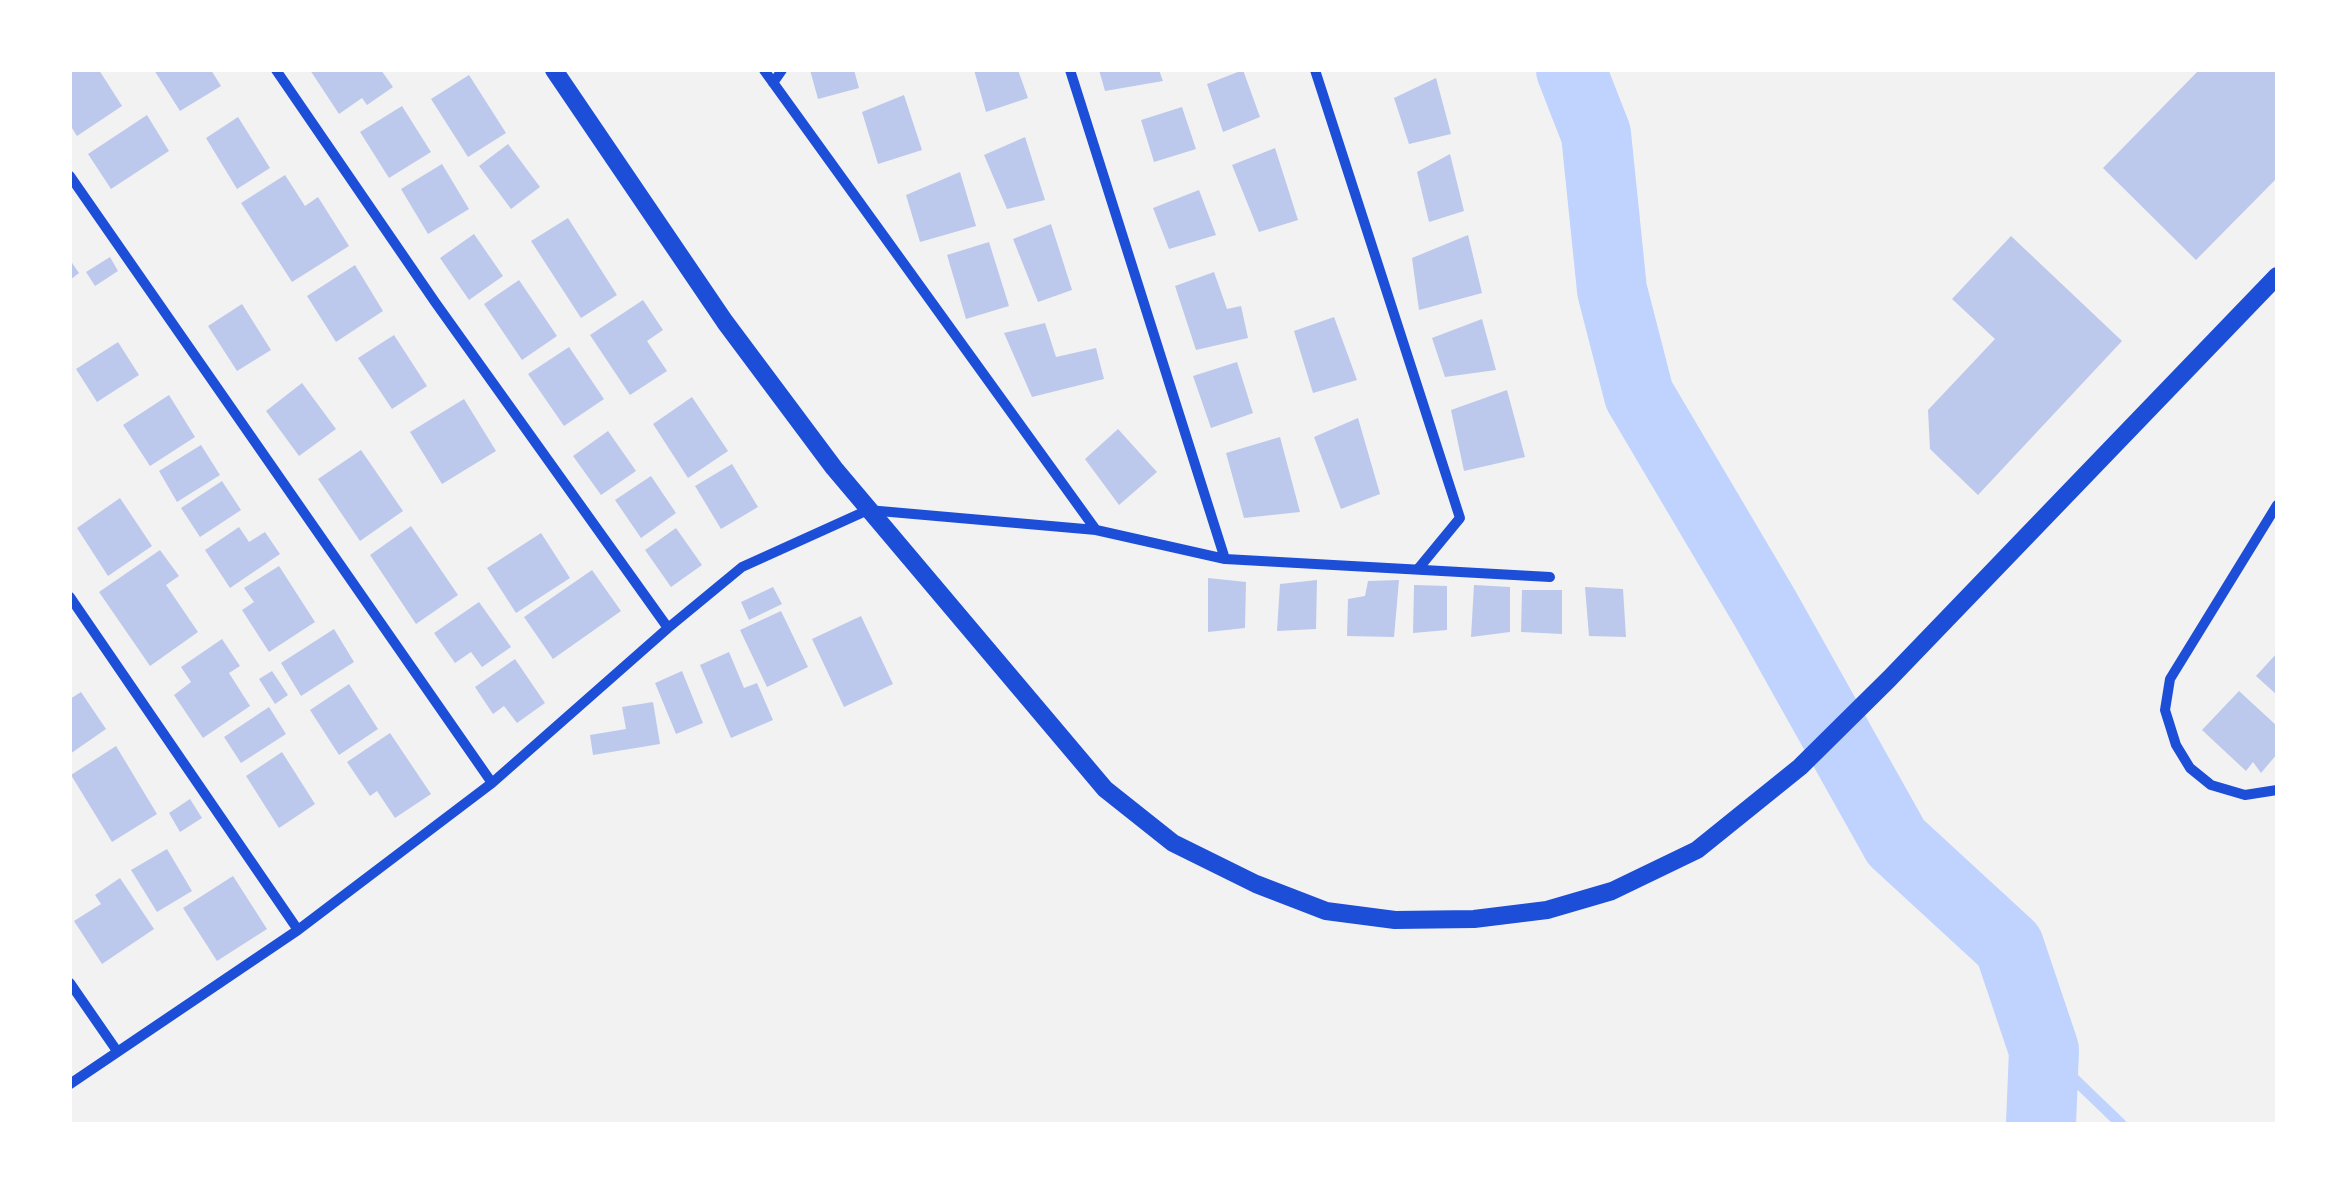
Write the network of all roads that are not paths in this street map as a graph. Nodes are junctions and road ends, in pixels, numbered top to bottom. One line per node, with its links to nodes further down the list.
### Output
1 (276, 70): 17 (street)
2 (554, 70): 11 (street)
3 (764, 70): 7 (street)
4 (782, 70): 7 (street)
5 (1070, 70): 13 (street)
6 (1315, 70): 14 (street)
7 (773, 83): 12 (street)
8 (70, 176): 18 (street)
9 (2277, 276): 11 (street)
10 (2277, 504): 19 (street)
11 (868, 510): 12 (street); 17 (street)
12 (1096, 530): 13 (street)
13 (1225, 558): 14 (street)
14 (1418, 569): 15 (street)
15 (1550, 577)
16 (70, 597): 20 (street)
17 (668, 628): 18 (street)
18 (492, 783): 20 (street)
19 (2277, 790)
20 (298, 930): 22 (street)
21 (70, 983): 22 (street)
22 (117, 1051): 23 (street)
23 (70, 1084)

